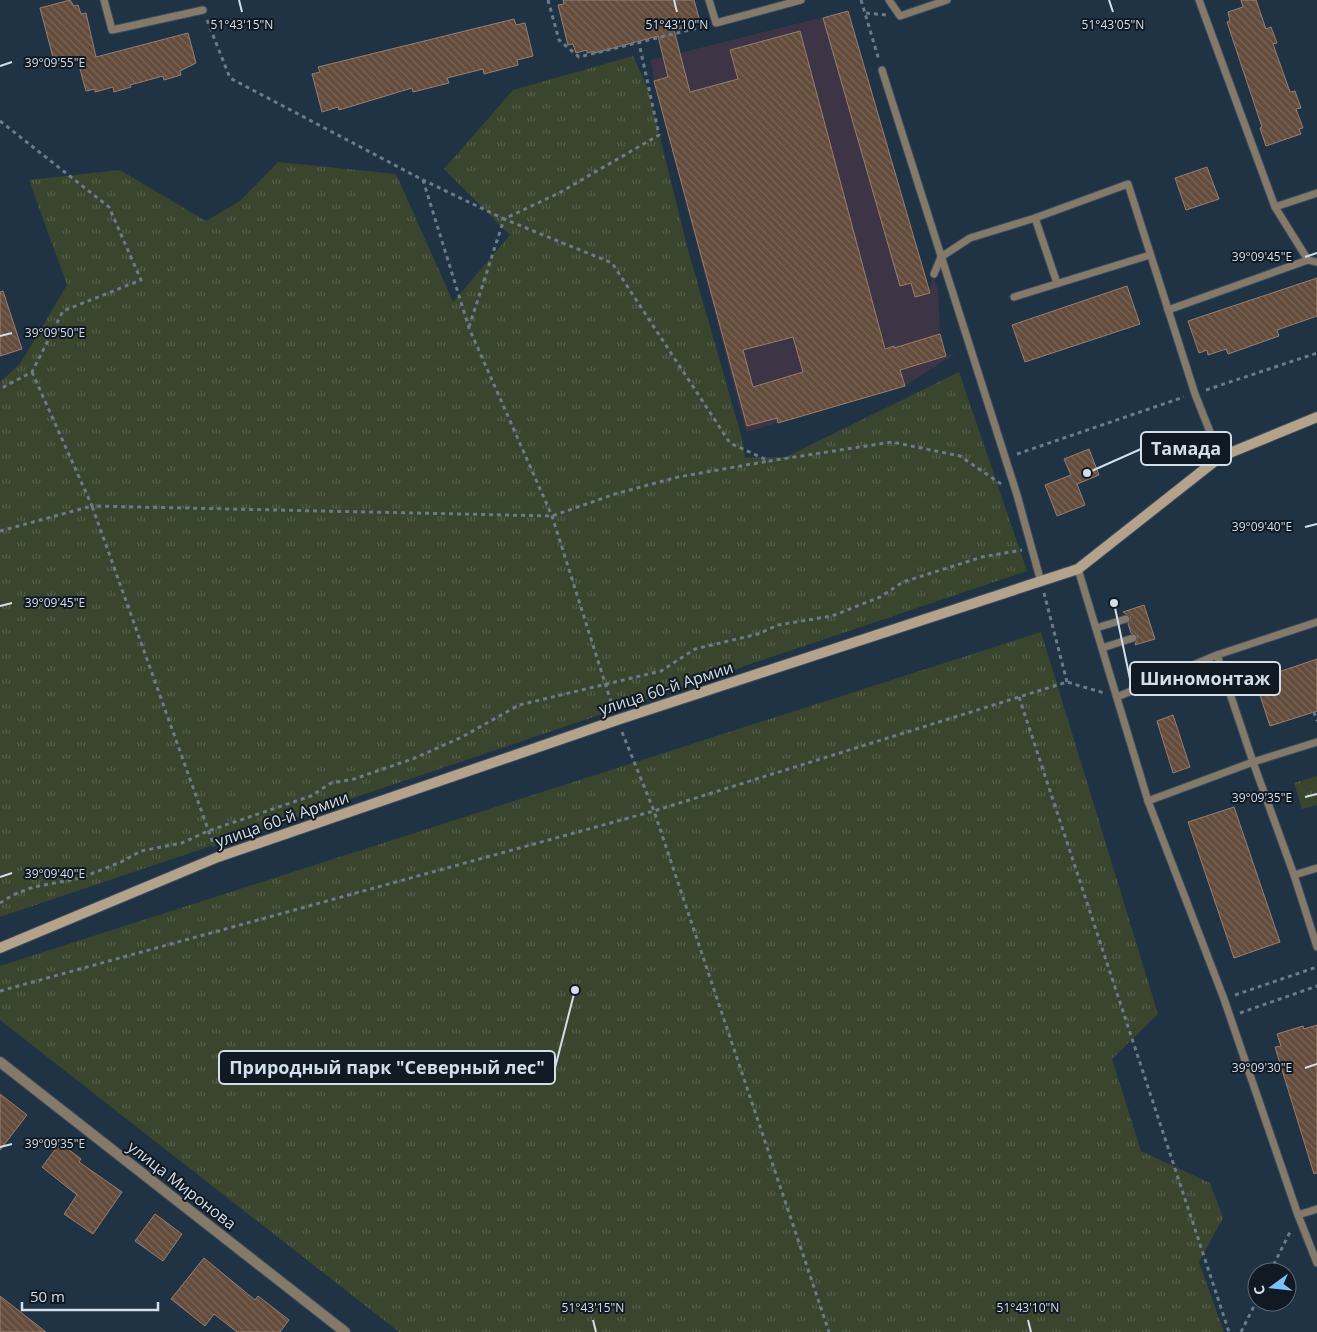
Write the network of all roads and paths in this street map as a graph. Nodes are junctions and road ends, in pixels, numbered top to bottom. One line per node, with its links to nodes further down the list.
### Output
1 (104, 0): 9 (lane)
2 (548, 0): 11 (path)
3 (709, 0): 10 (lane)
4 (801, 0): 10 (lane)
5 (861, 0): 12 (path)
6 (889, 0): 7 (lane)
7 (947, 0)
8 (1199, 0): 16 (lane)
9 (203, 10): 14 (path)
10 (716, 23): 11 (path)
11 (639, 44): 18 (path)
12 (882, 70): 20 (lane)
13 (0, 121): 29 (path)
14 (423, 180): 18 (path); 27 (path)
15 (1317, 193): 16 (lane)
16 (1275, 207): 21 (lane)
17 (1035, 218): 19 (lane); 20 (lane); 24 (lane)
18 (504, 219): 27 (path); 35 (path)
19 (1150, 256): 24 (lane); 26 (lane)
20 (941, 257): 23 (lane); 34 (lane)
21 (1308, 260): 22 (lane); 26 (lane)
22 (1317, 262)
23 (934, 274)
24 (1057, 283): 25 (lane)
25 (1014, 297)
26 (1168, 310): 31 (lane)
27 (469, 328): 38 (path)
28 (1317, 353): 31 (path)
29 (32, 372): 30 (path); 37 (path)
30 (0, 389)
31 (1195, 394): 33 (lane); 34 (path)
32 (1317, 417): 33 (street, улица 60-й Армии)
33 (1220, 457): 41 (street, улица 60-й Армии)
34 (1004, 458): 36 (lane)
35 (770, 461): 36 (path); 38 (path)
36 (1017, 495): 40 (lane)
37 (92, 506): 38 (path); 39 (path); 60 (path)
38 (552, 516): 50 (path)
39 (0, 531)
40 (1032, 549): 42 (lane); 50 (path)
41 (1078, 569): 42 (street, улица 60-й Армии); 45 (lane)
42 (1041, 582): 49 (path); 54 (street, улица 60-й Армии)
43 (1126, 619): 45 (lane)
44 (1317, 622): 48 (lane)
45 (1096, 628): 47 (lane)
46 (1133, 638): 47 (lane)
47 (1102, 648): 52 (lane)
48 (1217, 655): 52 (lane); 57 (lane)
49 (1067, 682): 51 (path); 52 (path)
50 (606, 685): 54 (path); 60 (path)
51 (1019, 697): 59 (path); 80 (path)
52 (1117, 697): 58 (lane)
53 (1314, 712): 55 (path)
54 (616, 720): 59 (path); 61 (street, улица 60-й Армии)
55 (1317, 721)
56 (1317, 742): 57 (lane)
57 (1253, 762): 58 (lane); 63 (lane)
58 (1148, 802): 70 (lane)
59 (654, 812): 69 (path); 79 (path)
60 (208, 831): 61 (path); 64 (path)
61 (218, 857): 66 (street, улица 60-й Армии)
62 (1317, 868): 63 (lane)
63 (1294, 875): 65 (lane)
64 (0, 903)
65 (1317, 947)
66 (0, 948)
67 (1317, 967): 70 (path)
68 (1317, 986): 71 (path)
69 (0, 991)
70 (1224, 999): 71 (lane)
71 (1231, 1017): 74 (lane)
72 (0, 1062): 78 (street, улица Миронова)
73 (1317, 1209): 74 (lane)
74 (1298, 1215): 75 (path); 76 (lane)
75 (1275, 1262)
76 (1317, 1263)
77 (1251, 1312): 81 (path)
78 (345, 1332)
79 (829, 1332)
80 (1228, 1332)
81 (1241, 1332)

